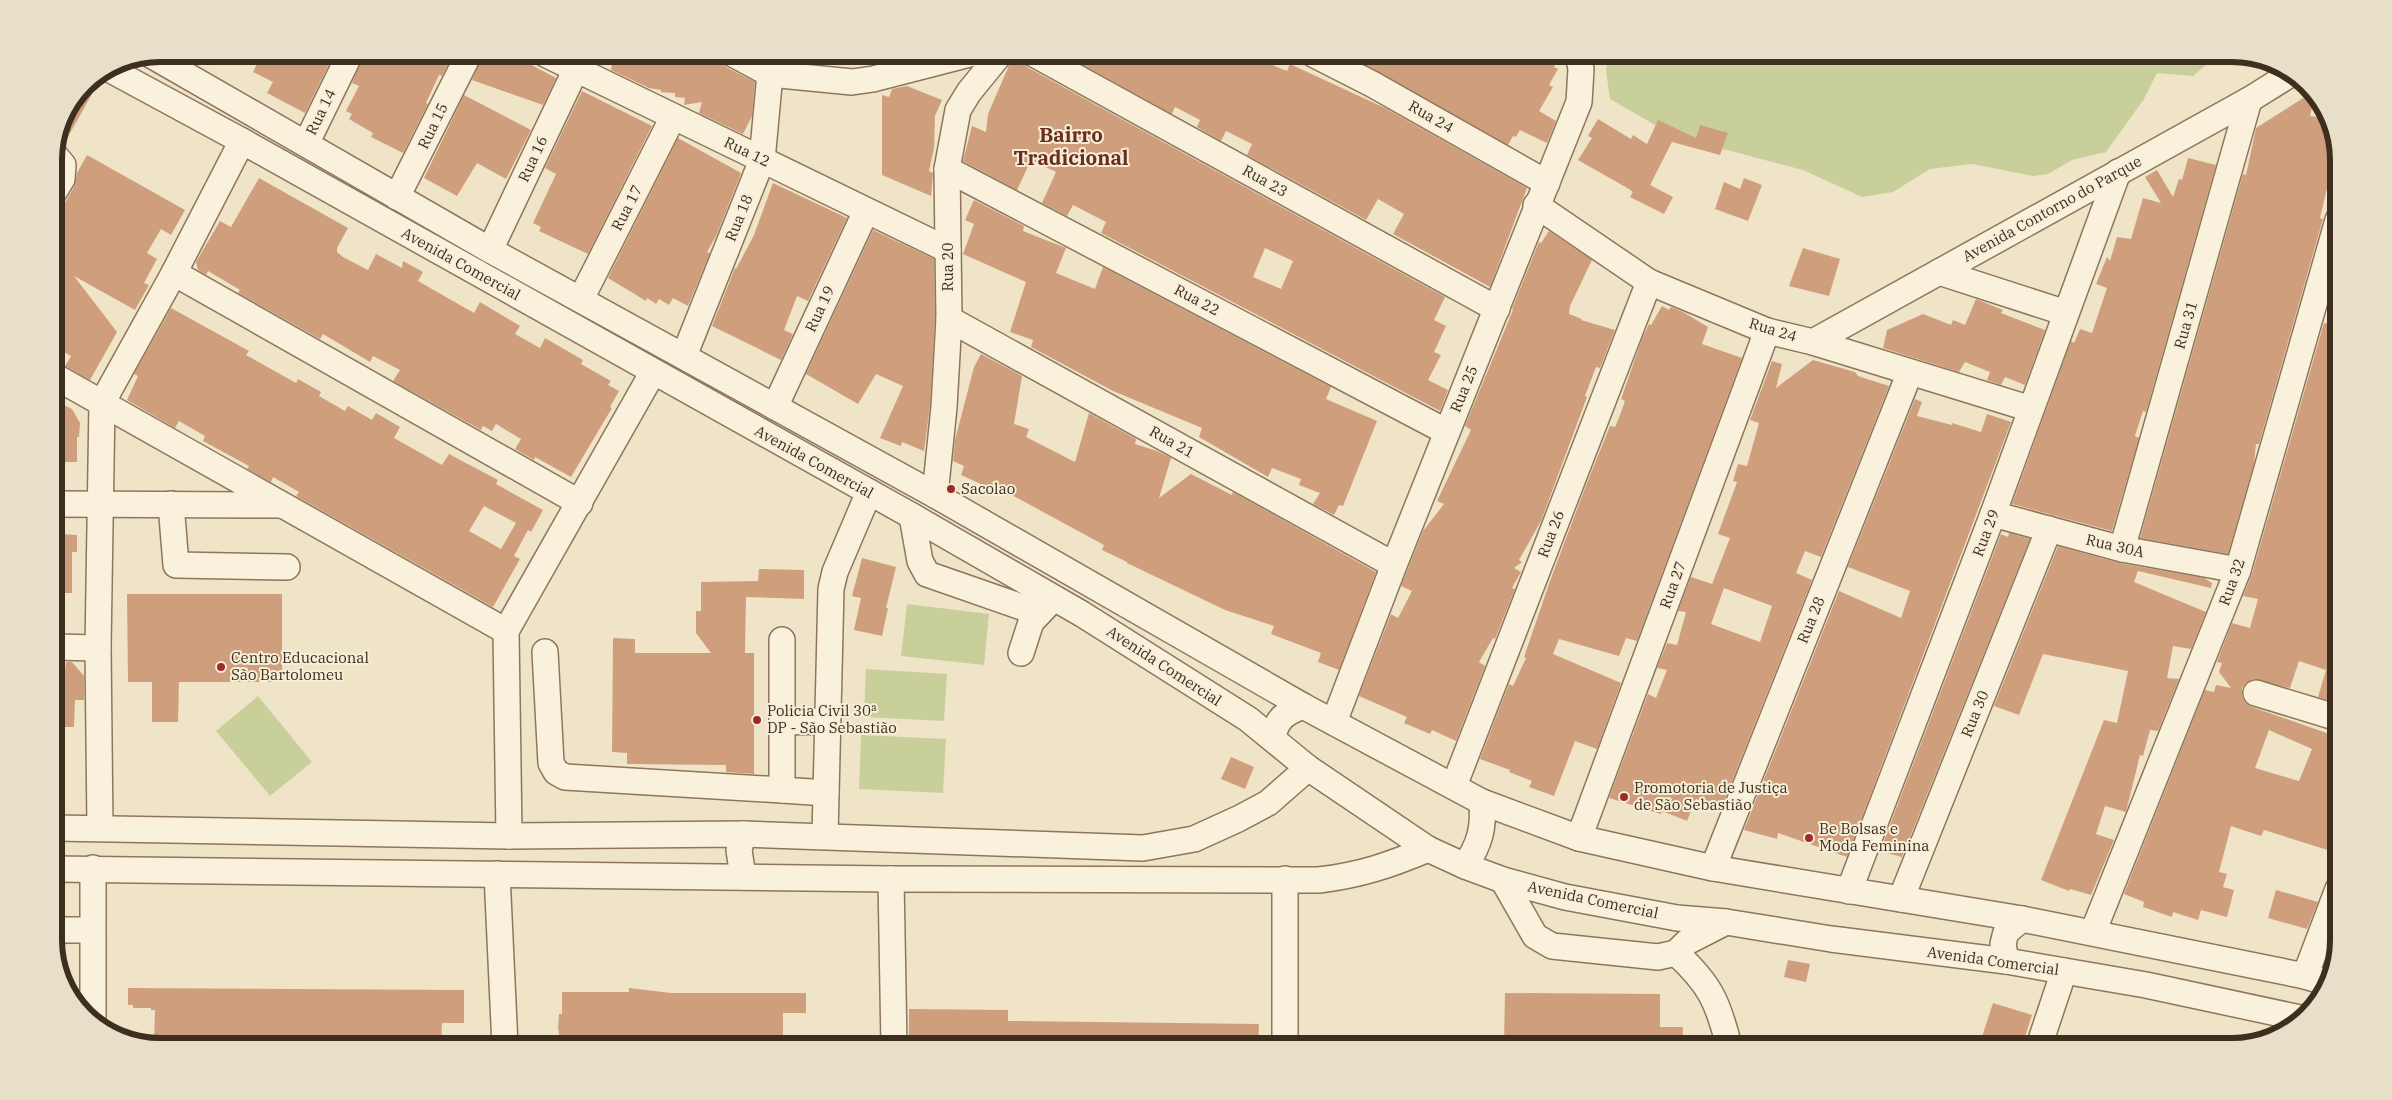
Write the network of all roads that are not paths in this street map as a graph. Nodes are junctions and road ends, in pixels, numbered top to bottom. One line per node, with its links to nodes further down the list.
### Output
1 (1330, 62): 25 (street, Rua 24)
2 (1580, 62): 25 (street, Rua 25)
3 (164, 63): 15 (street, Avenida Comercial)
4 (346, 63): 20 (street, Rua 14)
5 (465, 63): 27 (street, Rua 15)
6 (563, 63): 11 (street, Rua 12)
7 (749, 63): 13 (street)
8 (937, 63): 13 (street)
9 (993, 63): 22 (street, Rua 20)
10 (1050, 63): 37 (street, Rua 23)
11 (576, 69): 17 (street, Rua 12); 30 (street, Rua 16)
12 (117, 73): 18 (street, Avenida Comercial)
13 (770, 74): 21 (street, Rua 18)
14 (2285, 79): 16 (street, Avenida Contorno do Parque)
15 (217, 92): 18 (street); 20 (street, Avenida Comercial)
16 (2249, 100): 24 (street, Avenida Contorno do Parque); 64 (street, Rua 31)
17 (673, 116): 21 (street, Rua 12); 36 (street, Rua 17)
18 (203, 119): 19 (street, Avenida Comercial)
19 (242, 141): 26 (street, Avenida Comercial); 34 (street)
20 (306, 144): 23 (street, Avenida Comercial)
21 (762, 160): 29 (street, Rua 12); 42 (street, Rua 18)
22 (947, 169): 31 (street, Rua 20); 51 (street, Rua 22)
23 (351, 170): 26 (street); 27 (street, Avenida Comercial)
24 (2118, 172): 33 (street, Avenida Contorno do Parque); 38 (street, Rua 29)
25 (1547, 183): 28 (street, Rua 25)
26 (338, 195): 43 (street, Avenida Comercial)
27 (398, 197): 30 (street, Avenida Comercial)
28 (1536, 205): 35 (street, Rua 24); 37 (street, Rua 25)
29 (866, 211): 31 (street, Rua 12); 48 (street, Rua 19)
30 (490, 250): 36 (street, Avenida Comercial)
31 (948, 250): 39 (street, Rua 20)
32 (2329, 251): 67 (street, Rua 32)
33 (1940, 272): 38 (street); 41 (street, Avenida Contorno do Parque)
34 (174, 273): 47 (street); 56 (street)
35 (1649, 282): 40 (street, Rua 24); 83 (street, Rua 26)
36 (581, 299): 42 (street, Avenida Comercial)
37 (1496, 309): 51 (street, Rua 25)
38 (2066, 313): 49 (street, Rua 29)
39 (949, 319): 55 (street, Rua 20); 65 (street, Rua 21)
40 (1767, 331): 41 (street, Rua 24); 93 (street, Rua 27)
41 (1813, 342): 44 (street, Rua 24)
42 (684, 356): 46 (street, Avenida Comercial)
43 (654, 372): 50 (street, Avenida Comercial); 56 (street)
44 (1910, 372): 49 (street, Rua 24); 97 (street, Rua 28)
45 (63, 381): 47 (street)
46 (743, 389): 48 (street, Avenida Comercial); 50 (street)
47 (102, 403): 58 (street); 60 (street)
48 (775, 407): 52 (street, Avenida Comercial)
49 (2031, 409): 61 (street, Rua 29)
50 (730, 415): 53 (street, Avenida Comercial)
51 (1447, 432): 65 (street, Rua 25)
52 (822, 433): 53 (street); 55 (street, Avenida Comercial)
53 (808, 458): 54 (street, Avenida Comercial)
54 (869, 492): 62 (street, Avenida Comercial); 78 (street)
55 (936, 495): 76 (street, Avenida Comercial)
56 (580, 503): 69 (street)
57 (63, 504): 58 (street)
58 (101, 504): 59 (street); 72 (street)
59 (171, 504): 60 (street); 66 (street)
60 (282, 505): 69 (street)
61 (1993, 514): 63 (street, Rua 30A); 104 (street, Rua 29)
62 (912, 516): 68 (street, Avenida Comercial); 68 (street)
63 (2049, 529): 64 (street, Rua 30A); 105 (street, Rua 30)
64 (2122, 549): 67 (street, Rua 30A)
65 (1394, 565): 80 (street, Rua 25)
66 (287, 567)
67 (2238, 570): 111 (street, Rua 32)
68 (1046, 606): 74 (street); 81 (street, Avenida Comercial)
69 (506, 631): 90 (street)
70 (782, 640): 79 (street)
71 (63, 647): 72 (street)
72 (98, 648): 88 (street)
73 (545, 652): 84 (street)
74 (1021, 653)
75 (2256, 693): 77 (street)
76 (1303, 706): 80 (street, Avenida Comercial); 81 (street)
77 (2330, 715)
78 (826, 720): 79 (street); 85 (street)
79 (782, 722): 84 (street)
80 (1334, 722): 83 (street, Avenida Comercial)
81 (1272, 738): 82 (street, Avenida Comercial)
82 (1308, 768): 92 (street); 94 (street, Avenida Comercial)
83 (1454, 786): 86 (street, Avenida Comercial)
84 (782, 790): 85 (street)
85 (826, 793): 91 (street)
86 (1482, 802): 93 (street, Avenida Comercial); 95 (street)
87 (63, 828): 88 (street)
88 (100, 828): 90 (street)
89 (743, 834): 90 (street); 91 (street); 100 (street)
90 (509, 836)
91 (825, 836): 92 (street)
92 (880, 838): 101 (street)
93 (1579, 838): 97 (street, Avenida Comercial)
94 (1428, 849): 95 (street, Avenida Comercial); 102 (street)
95 (1465, 866): 103 (street, Avenida Comercial)
96 (93, 868): 98 (street); 99 (street); 110 (street)
97 (1713, 868): 104 (street, Avenida Comercial)
98 (63, 869)
99 (497, 874): 100 (street); 120 (street)
100 (743, 877): 101 (street)
101 (882, 878): 102 (street); 121 (street)
102 (1285, 879): 122 (street)
103 (1503, 880): 107 (street, Avenida Comercial); 113 (street)
104 (1849, 891): 105 (street, Avenida Comercial)
105 (1902, 899): 106 (street, Avenida Comercial)
106 (2022, 919): 111 (street, Avenida Comercial); 114 (street)
107 (1726, 922): 113 (street); 114 (street, Avenida Comercial)
108 (2330, 924): 116 (street)
109 (63, 930): 110 (street)
110 (92, 930): 118 (street)
111 (2093, 932): 112 (street, Avenida Comercial)
112 (2152, 945): 116 (street, Avenida Comercial); 117 (street)
113 (1676, 953): 123 (street)
114 (2006, 961): 115 (street, Avenida Comercial)
115 (2064, 971): 117 (street, Avenida Comercial); 124 (street)
116 (2317, 980)
117 (2146, 985): 119 (street, Avenida Comercial)
118 (94, 1011)
119 (2292, 1016)
120 (505, 1038)
121 (893, 1038)
122 (1285, 1038)
123 (1727, 1038)
124 (2042, 1038)

